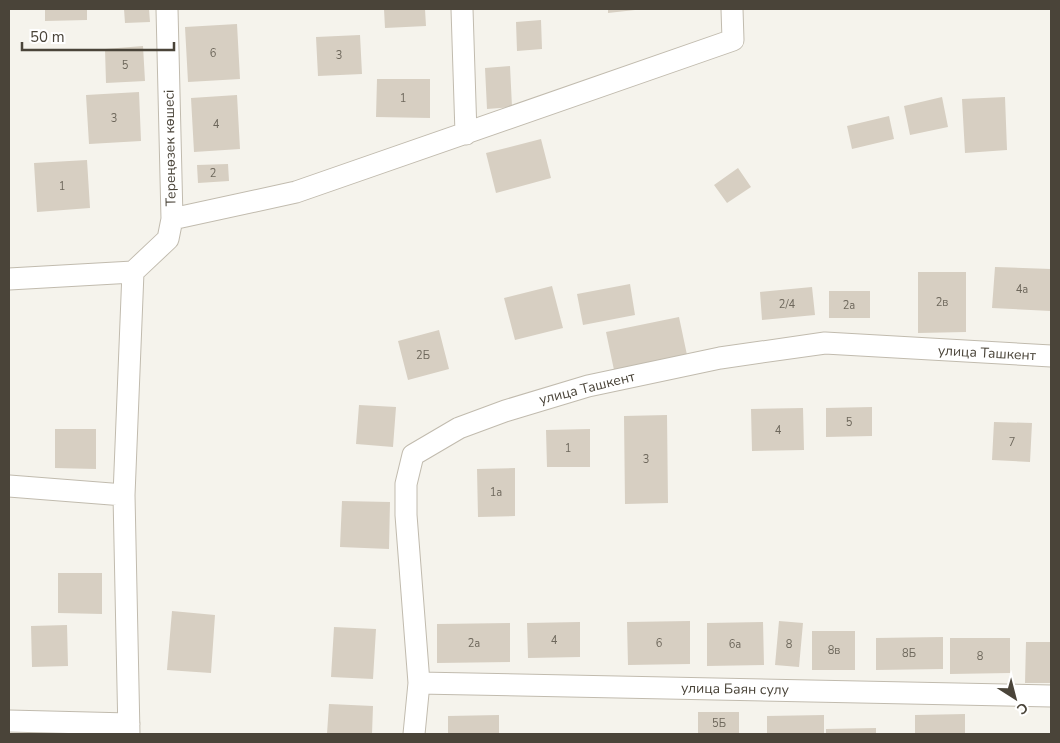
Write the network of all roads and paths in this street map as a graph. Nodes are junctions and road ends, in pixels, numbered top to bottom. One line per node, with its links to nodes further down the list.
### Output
1 (166, 9): 5 (street, Тереңөзек көшесі)
2 (462, 9): 4 (street)
3 (732, 9): 4 (street)
4 (466, 134): 5 (street)
5 (172, 219): 6 (street, Тереңөзек көшесі)
6 (133, 272): 7 (street); 10 (street)
7 (9, 279)
8 (1051, 356): 11 (street, улица Ташкент)
9 (9, 486): 10 (street)
10 (124, 496): 14 (street)
11 (419, 683): 12 (street, улица Баян сулу); 15 (street, улица Ташкент)
12 (1051, 696)
13 (9, 721): 14 (street)
14 (129, 729)
15 (414, 734)

